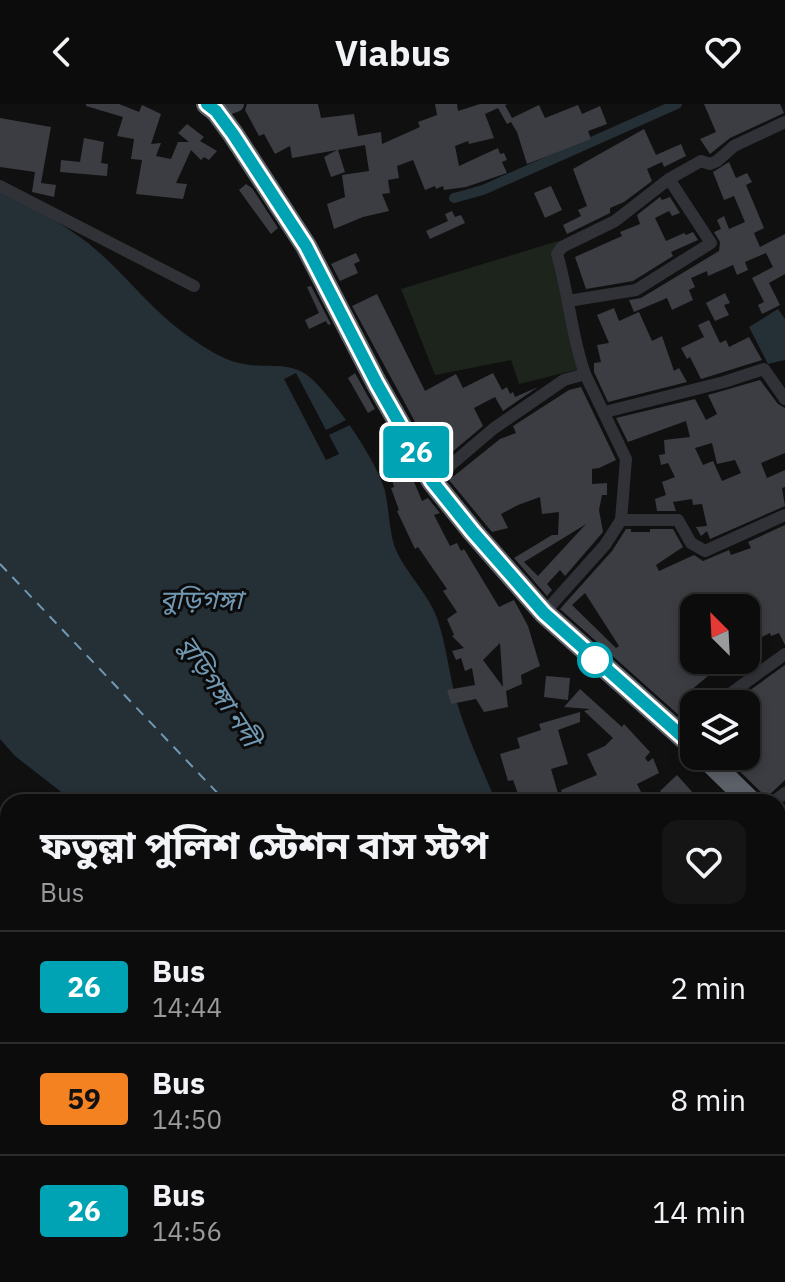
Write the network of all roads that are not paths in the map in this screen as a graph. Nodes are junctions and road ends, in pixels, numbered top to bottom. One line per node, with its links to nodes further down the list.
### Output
1 (219, 106): 10 (highway)
2 (785, 122): 3 (street)
3 (669, 179): 6 (street); 6 (street)
4 (0, 186): 5 (street)
5 (194, 286)
6 (568, 301): 7 (street)
7 (585, 374): 9 (street); 10 (street)
8 (785, 399): 9 (street)
9 (605, 412): 12 (street)
10 (432, 481): 13 (highway)
11 (785, 515): 12 (street)
12 (621, 520): 13 (street)
13 (544, 613): 16 (highway)
14 (785, 654): 15 (street)
15 (735, 690)
16 (680, 726)
17 (718, 770): 18 (highway)
18 (743, 794)

